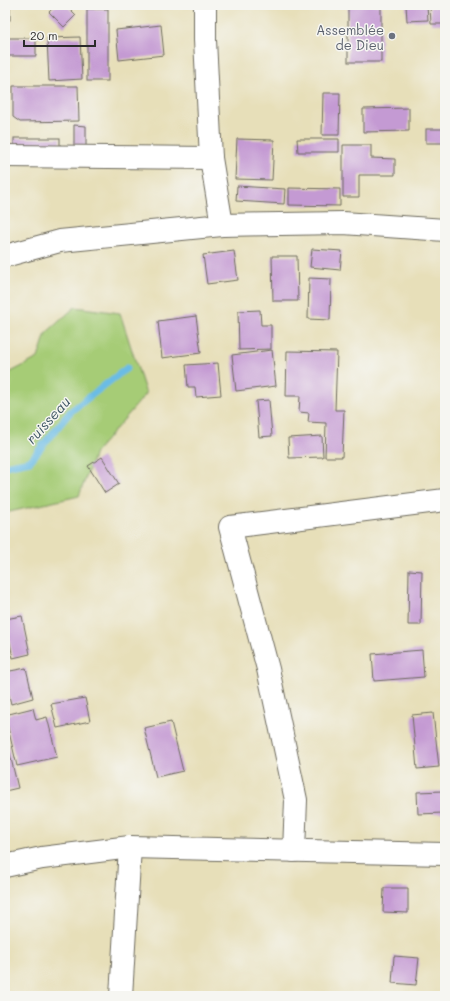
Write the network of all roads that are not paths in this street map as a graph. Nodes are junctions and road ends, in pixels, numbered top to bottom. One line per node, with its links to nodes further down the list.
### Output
1 (205, 5): 3 (street)
2 (5, 156): 3 (street)
3 (211, 158): 4 (street)
4 (222, 225): 5 (street); 6 (street)
5 (445, 230)
6 (5, 256)
7 (445, 500): 9 (street)
8 (130, 847): 9 (street); 11 (street); 12 (street)
9 (294, 851): 10 (street)
10 (445, 854)
11 (5, 866)
12 (121, 996)

